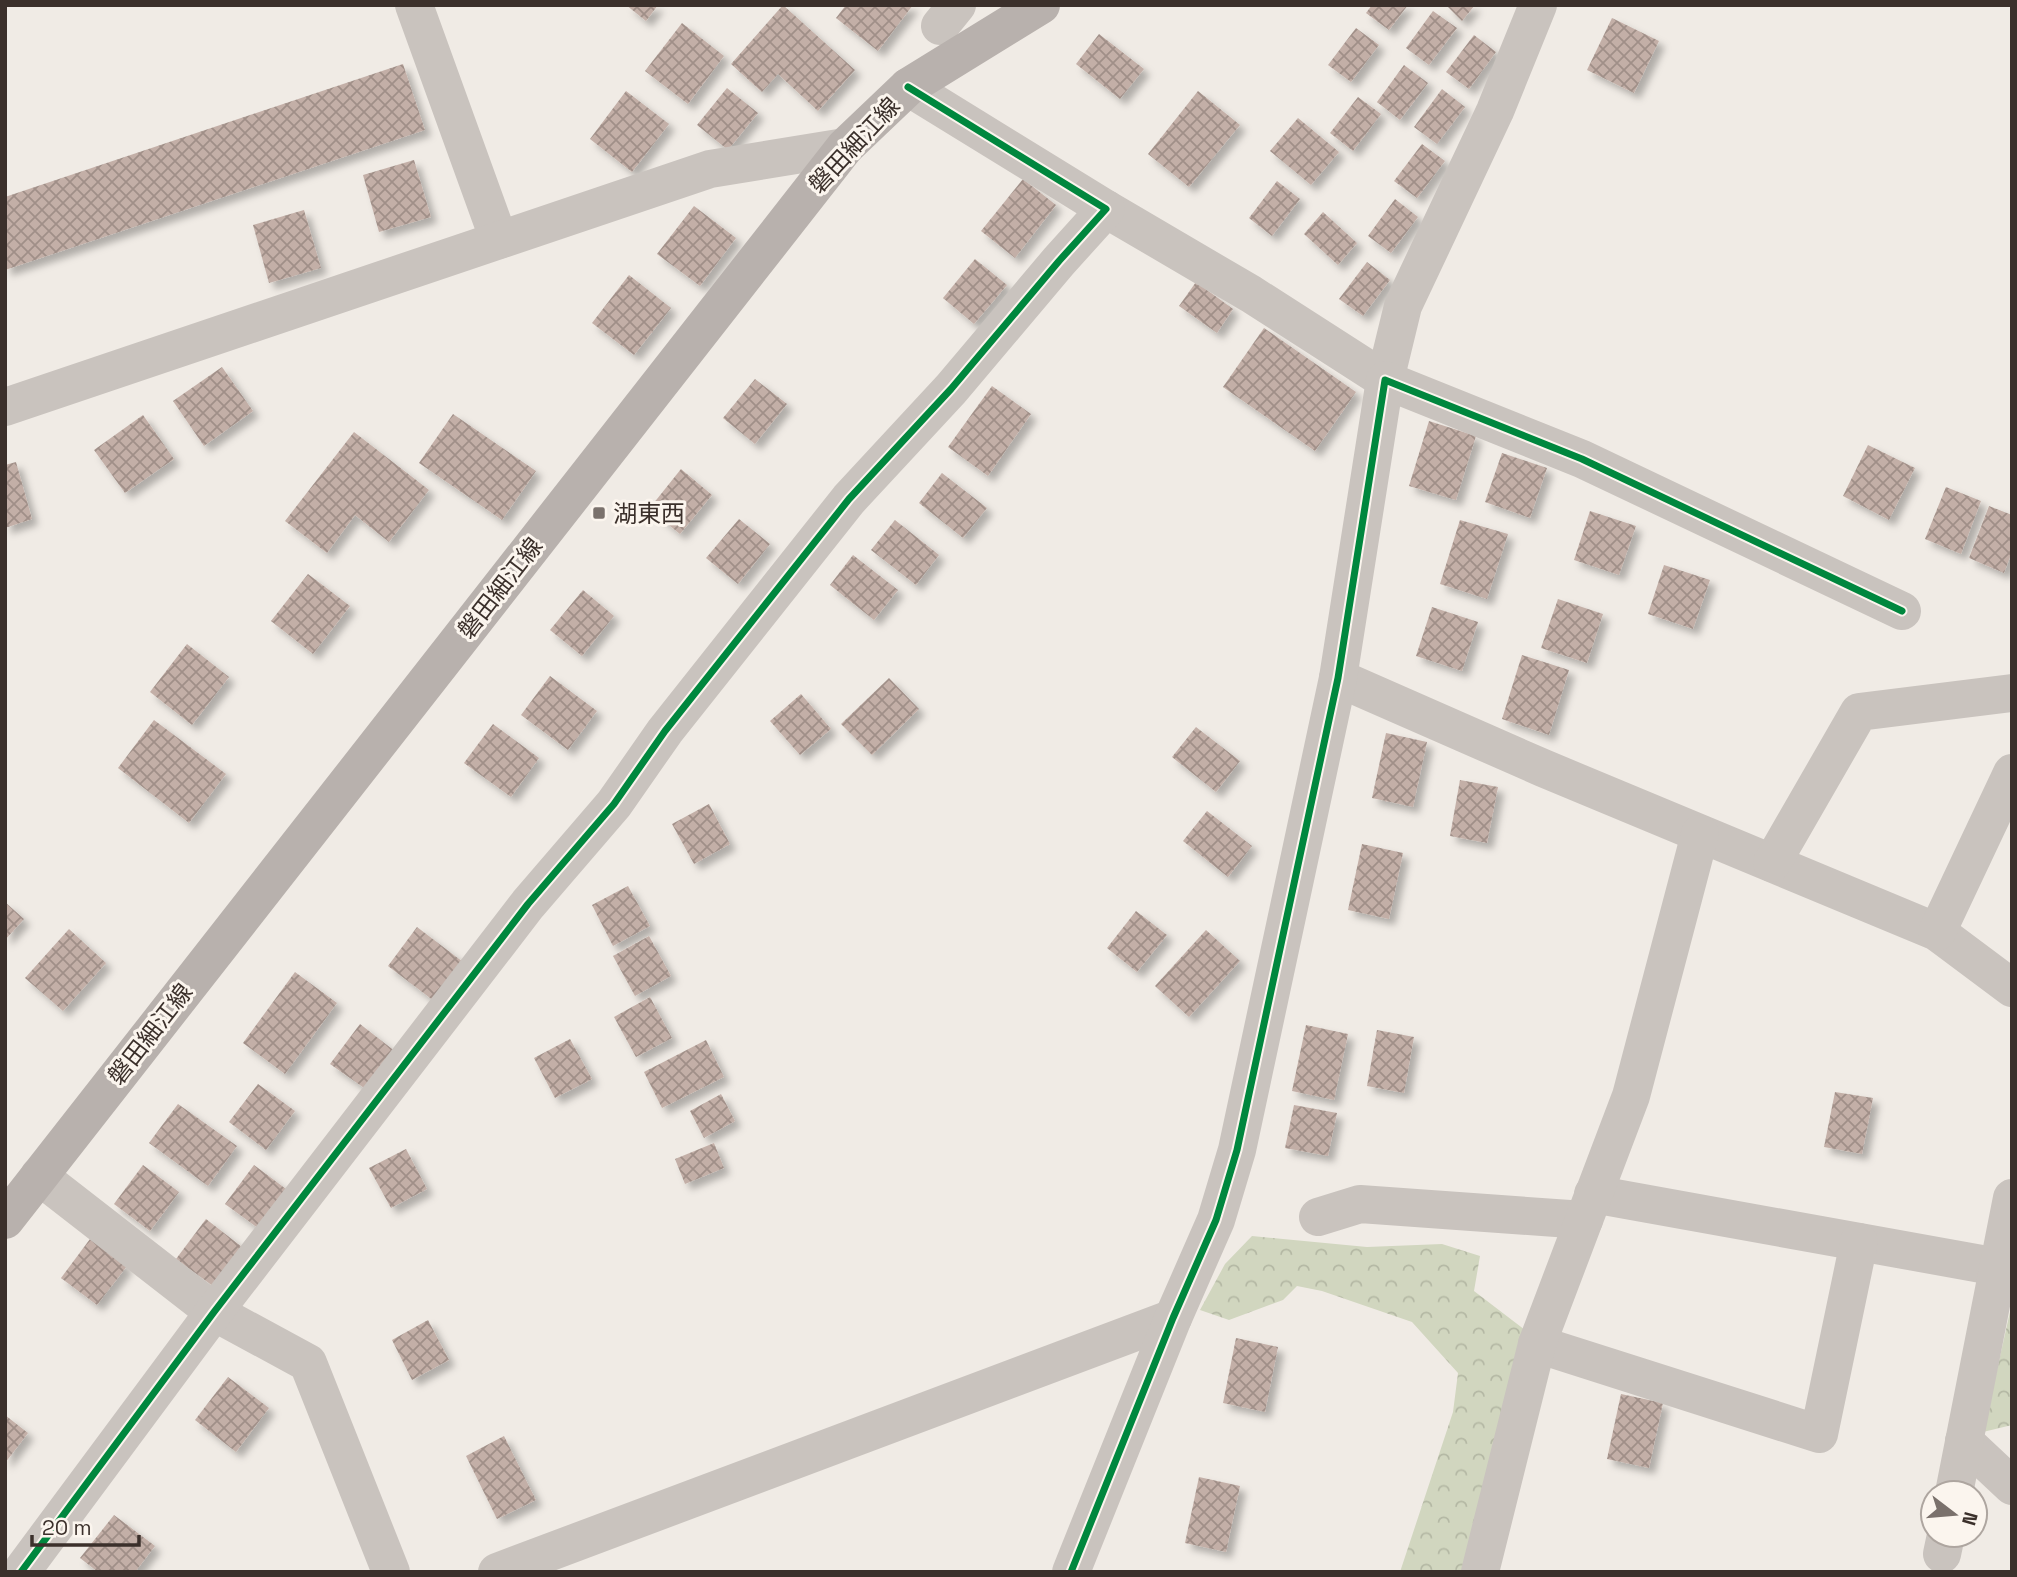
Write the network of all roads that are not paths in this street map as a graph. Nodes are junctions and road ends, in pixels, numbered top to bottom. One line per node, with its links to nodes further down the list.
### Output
1 (414, 5): 7 (street)
2 (1041, 5): 4 (main road, 磐田細江線)
3 (1538, 5): 8 (street)
4 (908, 87): 5 (main road, 磐田細江線); 6 (street)
5 (845, 147): 7 (street); 18 (main road, 磐田細江線)
6 (1106, 209): 8 (street); 25 (street)
7 (499, 240): 9 (street)
8 (1385, 380): 10 (street); 11 (street)
9 (5, 407)
10 (1902, 611)
11 (1338, 678): 14 (street); 26 (street)
12 (2012, 692): 15 (street)
13 (2012, 773): 16 (street)
14 (1700, 834): 15 (street); 20 (street)
15 (1772, 863): 16 (street)
16 (1937, 932): 17 (street)
17 (2012, 988)
18 (39, 1176): 22 (main road, 磐田細江線); 25 (street)
19 (2012, 1198): 24 (street)
20 (1588, 1207): 21 (street); 23 (street); 27 (street)
21 (1318, 1217)
22 (5, 1220)
23 (1859, 1242): 24 (street); 27 (street)
24 (1998, 1267): 28 (street)
25 (214, 1312): 31 (street); 32 (street)
26 (1173, 1318): 33 (street); 34 (street)
27 (1537, 1344): 35 (street)
28 (1964, 1441): 29 (street); 30 (street)
29 (1957, 1479)
30 (2012, 1486)
31 (21, 1572)
32 (391, 1572)
33 (497, 1572)
34 (1071, 1572)
35 (1480, 1572)

